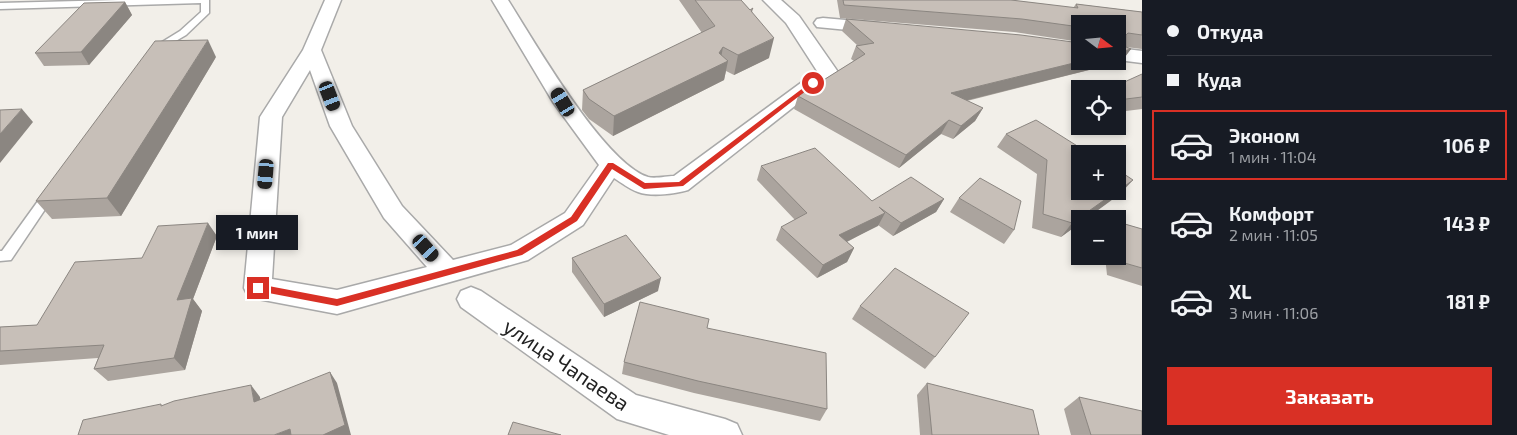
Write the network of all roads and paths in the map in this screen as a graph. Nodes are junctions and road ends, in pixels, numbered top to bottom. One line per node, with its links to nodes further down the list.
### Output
1 (333, 0): 7 (street)
2 (500, 0): 11 (street)
3 (771, 0): 11 (street)
4 (0, 6): 10 (lane)
5 (822, 23): 6 (street)
6 (899, 30)
7 (312, 50): 14 (street); 14 (street)
8 (1126, 55): 9 (street)
9 (1142, 57)
10 (148, 59)
11 (611, 165): 14 (street)
12 (56, 184): 13 (lane)
13 (0, 256)
14 (448, 272)
15 (471, 299): 16 (street, улица Чапаева)
16 (726, 435)

